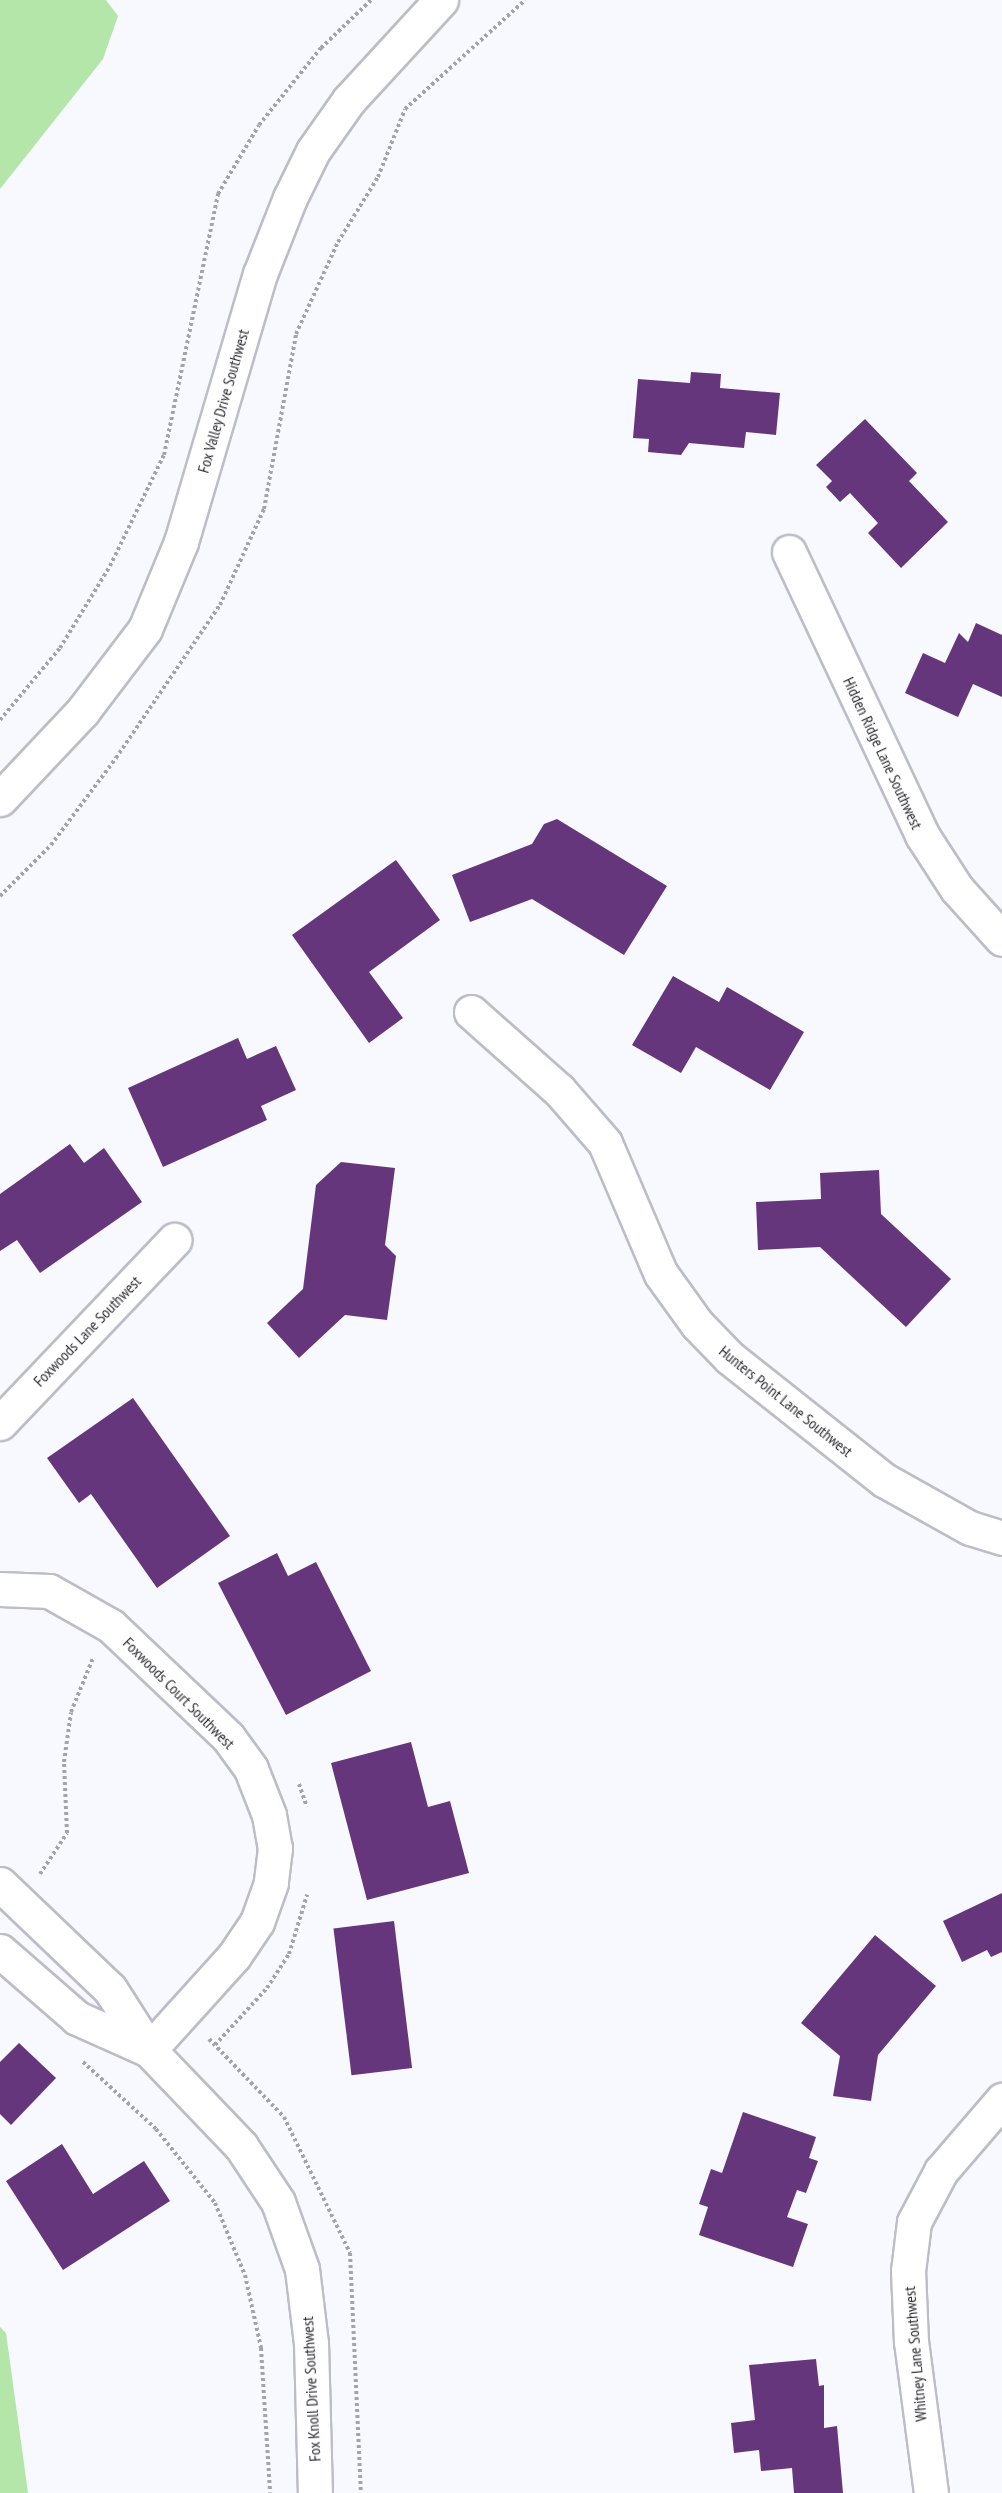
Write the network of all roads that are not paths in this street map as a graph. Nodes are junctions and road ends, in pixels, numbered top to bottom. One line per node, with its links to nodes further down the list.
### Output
1 (441, 0): 3 (street, Fox Valley Drive Southwest)
2 (789, 552): 4 (street, Hidden Ridge Lane Southwest)
3 (0, 799)
4 (1002, 939)
5 (471, 1012): 8 (street, Hunters Point Lane Southwest)
6 (174, 1240): 7 (street, Foxwoods Lane Southwest)
7 (0, 1423)
8 (1002, 1538)
9 (0, 1589): 12 (street, Foxwoods Court Southwest)
10 (0, 1884): 12 (street, Fox Knoll Drive Southwest)
11 (0, 1951): 12 (street, Fox Knoll Drive Southwest)
12 (149, 2050): 14 (street, Fox Knoll Drive Southwest)
13 (1002, 2100): 15 (street, Whitney Lane Southwest)
14 (315, 2493)
15 (931, 2493)

